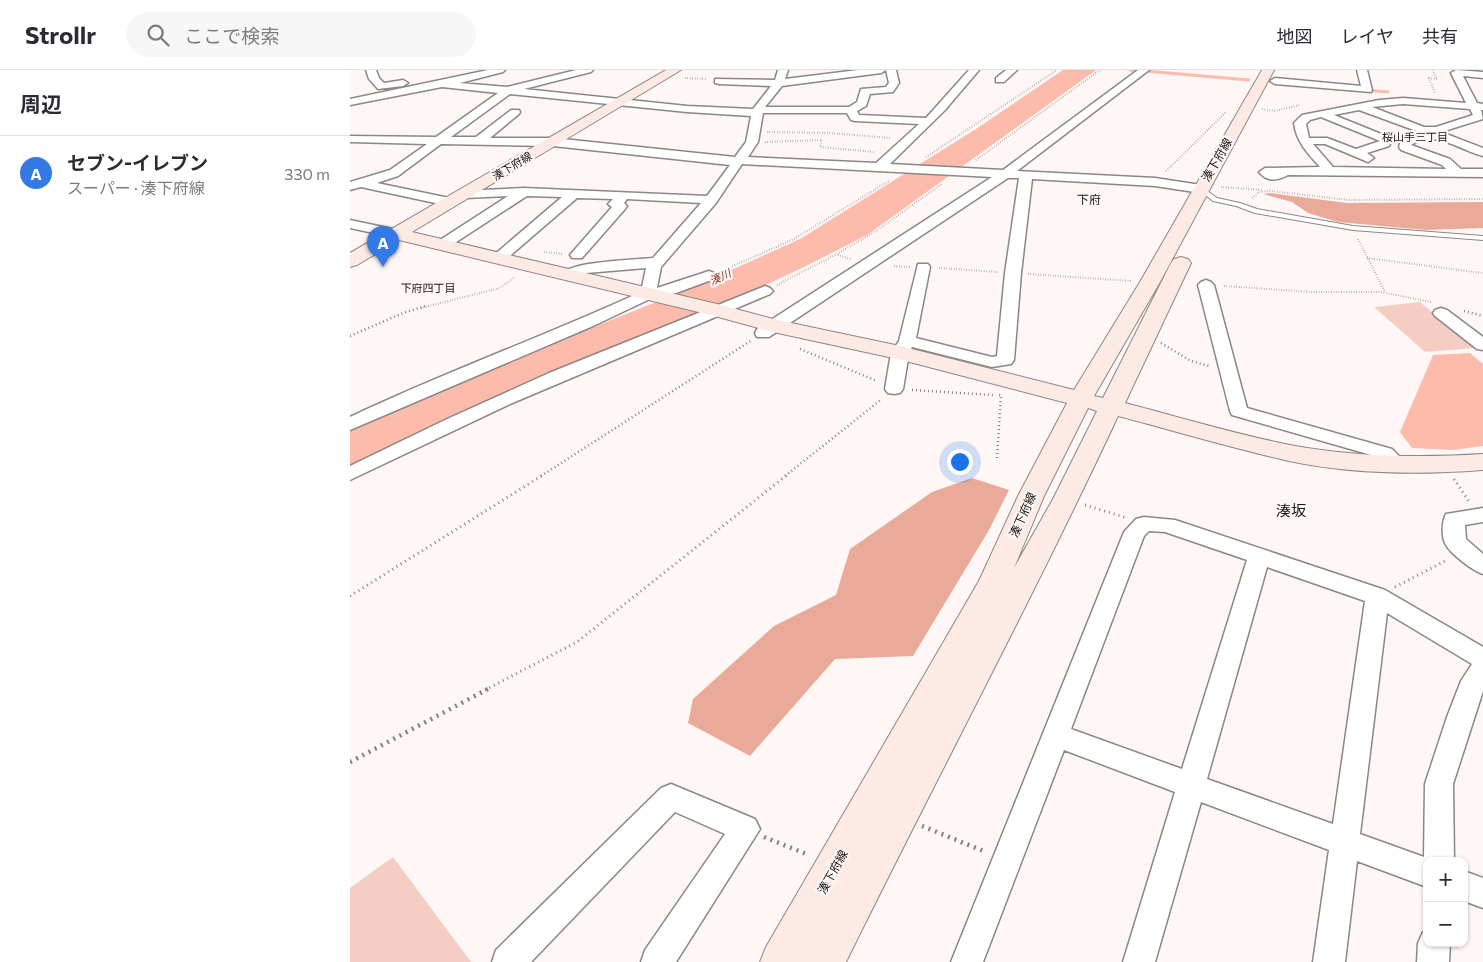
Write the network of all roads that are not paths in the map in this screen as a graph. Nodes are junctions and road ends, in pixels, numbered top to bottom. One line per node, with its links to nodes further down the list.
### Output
1 (371, 70): 2 (street)
2 (462, 70)
3 (500, 70): 18 (street)
4 (588, 70): 19 (street)
5 (783, 70): 17 (street)
6 (881, 70): 17 (street)
7 (891, 70): 24 (street)
8 (974, 70): 28 (street)
9 (1012, 70): 15 (street)
10 (1144, 70): 45 (street)
11 (1362, 70): 13 (street)
12 (670, 73): 21 (main road, 湊下府線)
13 (1274, 74): 52 (main road, 湊下府線); 52 (main road, 湊下府線)
14 (1483, 75): 23 (street)
15 (1000, 80)
16 (719, 81): 17 (street)
17 (779, 83): 26 (street)
18 (442, 84): 19 (street); 20 (street)
19 (509, 90): 21 (street); 31 (street)
20 (350, 102)
21 (619, 102): 26 (street); 34 (main road, 湊下府線)
22 (1359, 106): 23 (street); 23 (street); 27 (street)
23 (1479, 106)
24 (851, 110): 26 (street); 28 (street)
25 (515, 112): 32 (street)
26 (758, 112): 38 (street)
27 (1320, 113): 33 (street); 37 (street)
28 (926, 121): 39 (street)
29 (1474, 138): 35 (street)
30 (350, 139): 31 (street)
31 (439, 140): 32 (street); 47 (street)
32 (480, 140): 34 (street)
33 (1304, 140): 37 (street); 41 (street)
34 (553, 142): 38 (street); 49 (main road, 湊下府線)
35 (1458, 142): 36 (street); 43 (street)
36 (1483, 152)
37 (1355, 153): 42 (street)
38 (740, 161): 39 (street); 53 (street)
39 (879, 167): 45 (street)
40 (1279, 171): 41 (street)
41 (1330, 172): 42 (street)
42 (1395, 172): 43 (street)
43 (1458, 173): 44 (street)
44 (1483, 173)
45 (1005, 174): 46 (street); 71 (street)
46 (1026, 175): 52 (street); 73 (street)
47 (353, 184): 54 (street)
48 (524, 192): 49 (street); 50 (street); 58 (street)
49 (465, 194): 54 (main road, 湊下府線)
50 (574, 194): 51 (street); 60 (street)
51 (624, 195): 53 (street); 59 (street)
52 (1221, 195): 57 (lane); 75 (main road, 湊下府線); 76 (main road, 湊下府線)
53 (711, 200): 62 (street)
54 (450, 202): 56 (main road, 湊下府線)
55 (350, 224): 56 (street)
56 (397, 234): 58 (main road); 61 (main road, 湊下府線)
57 (1483, 238)
58 (442, 245): 60 (main road)
59 (576, 255)
60 (499, 258): 64 (main road)
61 (350, 261)
62 (658, 262): 64 (street); 68 (street)
63 (923, 267): 73 (street)
64 (568, 275): 68 (main road)
65 (709, 276): 68 (street)
66 (1206, 285): 79 (street)
67 (765, 290): 70 (street)
68 (648, 294): 70 (main road); 77 (street)
69 (1445, 308): 72 (street)
70 (717, 310): 71 (main road); 80 (street)
71 (768, 330): 73 (main road)
72 (1483, 345)
73 (904, 347): 74 (street); 75 (main road)
74 (894, 389)
75 (1081, 398): 76 (main road); 97 (main road, 湊下府線)
76 (1111, 407): 79 (main road); 98 (main road, 湊下府線)
77 (350, 424)
78 (1483, 462): 79 (main road)
79 (1398, 466)
80 (350, 474)
81 (1481, 516): 83 (street)
82 (1259, 556): 84 (street); 87 (street); 88 (street)
83 (1483, 566)
84 (1377, 596): 85 (street); 89 (street)
85 (1483, 659)
86 (1483, 668): 90 (street)
87 (1056, 735): 88 (street); 99 (street)
88 (1191, 785): 89 (street); 100 (street)
89 (1345, 843): 91 (street); 101 (street)
90 (1439, 857)
91 (1423, 872)
92 (1468, 887): 93 (street)
93 (1483, 892)
94 (1434, 947): 102 (street)
95 (508, 962): 96 (street)
96 (657, 962)
97 (781, 962)
98 (824, 962)
99 (967, 962)
100 (1139, 962)
101 (1329, 962)
102 (1433, 962)

